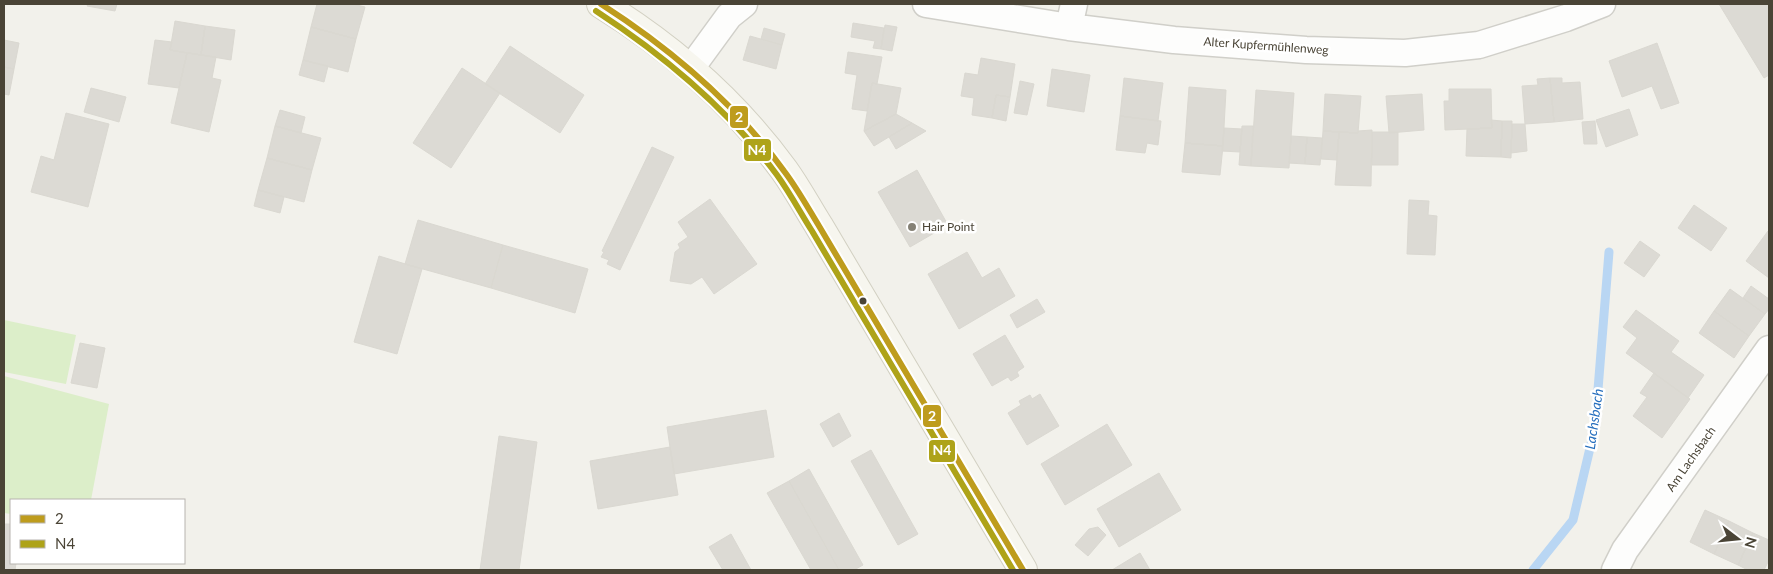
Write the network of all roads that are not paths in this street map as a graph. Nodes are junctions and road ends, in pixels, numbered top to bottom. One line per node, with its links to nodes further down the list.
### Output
1 (601, 4): 6 (street)
2 (744, 4): 6 (street)
3 (926, 4): 5 (street, Alter Kupfermühlenweg)
4 (1602, 4): 5 (street, Alter Kupfermühlenweg)
5 (1072, 16)
6 (691, 68): 8 (street)
7 (1769, 348): 9 (street, Am Lachsbach)
8 (1023, 570)
9 (1614, 570)

